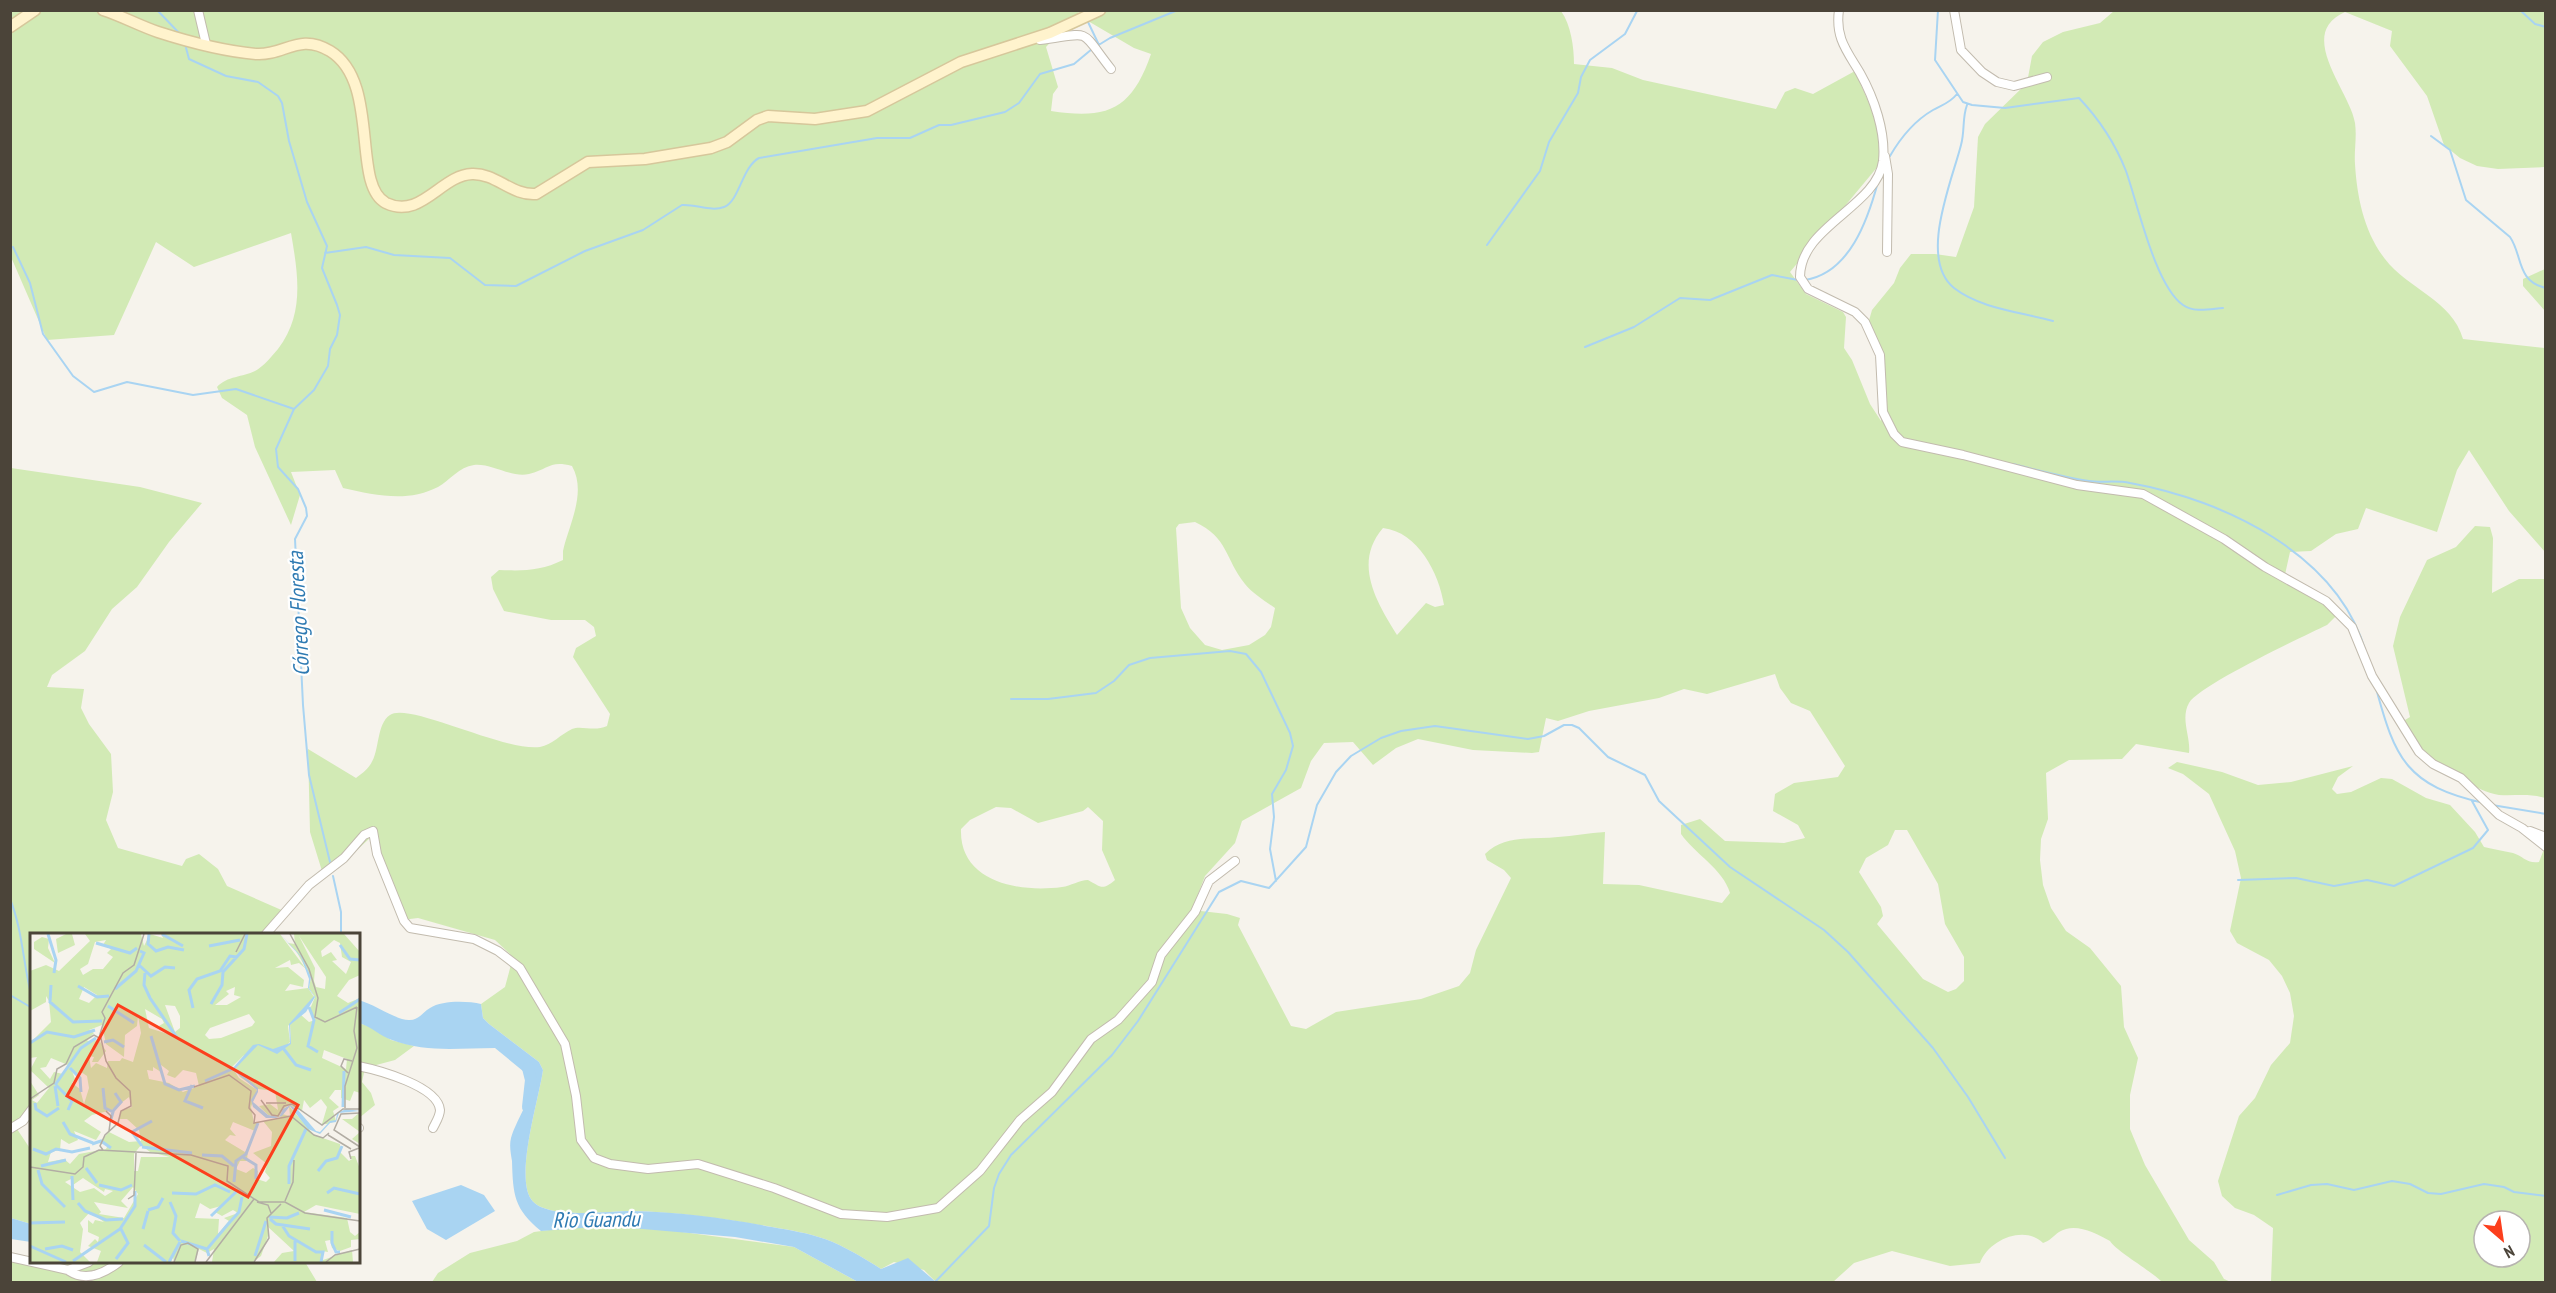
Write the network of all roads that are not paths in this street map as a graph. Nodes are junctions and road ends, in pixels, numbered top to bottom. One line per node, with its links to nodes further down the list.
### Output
1 (35, 10): 7 (main road)
2 (103, 10): 9 (main road)
3 (198, 10): 9 (street)
4 (1100, 10): 8 (main road)
5 (1839, 10): 12 (street)
6 (1954, 10): 11 (street)
7 (10, 27)
8 (1026, 41): 9 (main road); 10 (street)
9 (206, 44)
10 (1111, 69)
11 (2047, 77)
12 (1883, 146): 13 (street); 14 (street)
13 (1887, 252)
14 (2522, 828): 15 (street); 16 (street)
15 (2546, 837)
16 (2546, 847)
17 (1234, 861): 18 (street)
18 (267, 933)
19 (360, 1067): 21 (street)
20 (30, 1112): 22 (street)
21 (433, 1128)
22 (10, 1129)
23 (10, 1257): 24 (street)
24 (30, 1261)
25 (37, 1263): 28 (street)
26 (86, 1263): 28 (street)
27 (118, 1263): 28 (street)
28 (68, 1270)

